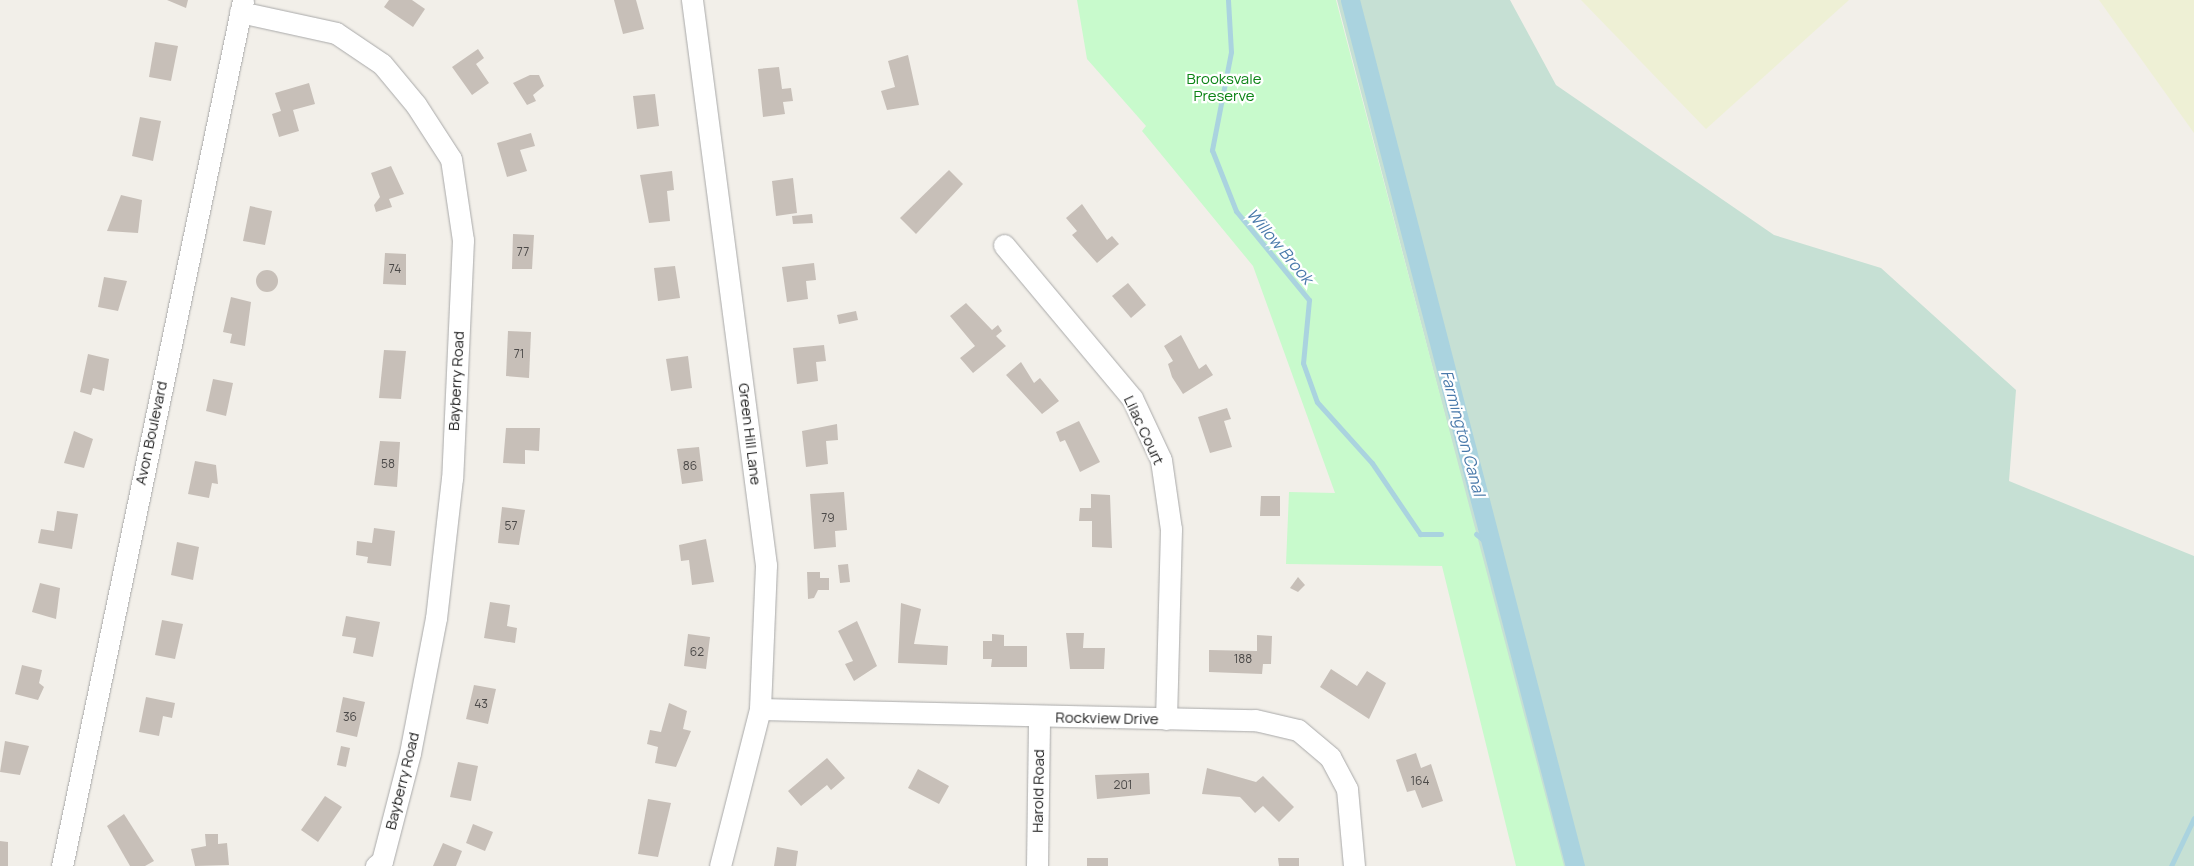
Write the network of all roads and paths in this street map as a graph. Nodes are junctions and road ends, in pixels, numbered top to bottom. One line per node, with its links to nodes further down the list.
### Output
1 (692, 0): 4 (street, Green Hill Lane)
2 (241, 6): 7 (street, Avon Boulevard); 8 (street, Bayberry Road)
3 (1004, 245): 6 (street, Lilac Court)
4 (760, 708): 5 (street, Rockview Drive); 9 (street, Green Hill Lane)
5 (1039, 717): 6 (street, Rockview Drive); 10 (street, Harold Road)
6 (1166, 719): 11 (street, Rockview Drive)
7 (62, 866)
8 (376, 866)
9 (720, 866)
10 (1037, 866)
11 (1354, 866)

